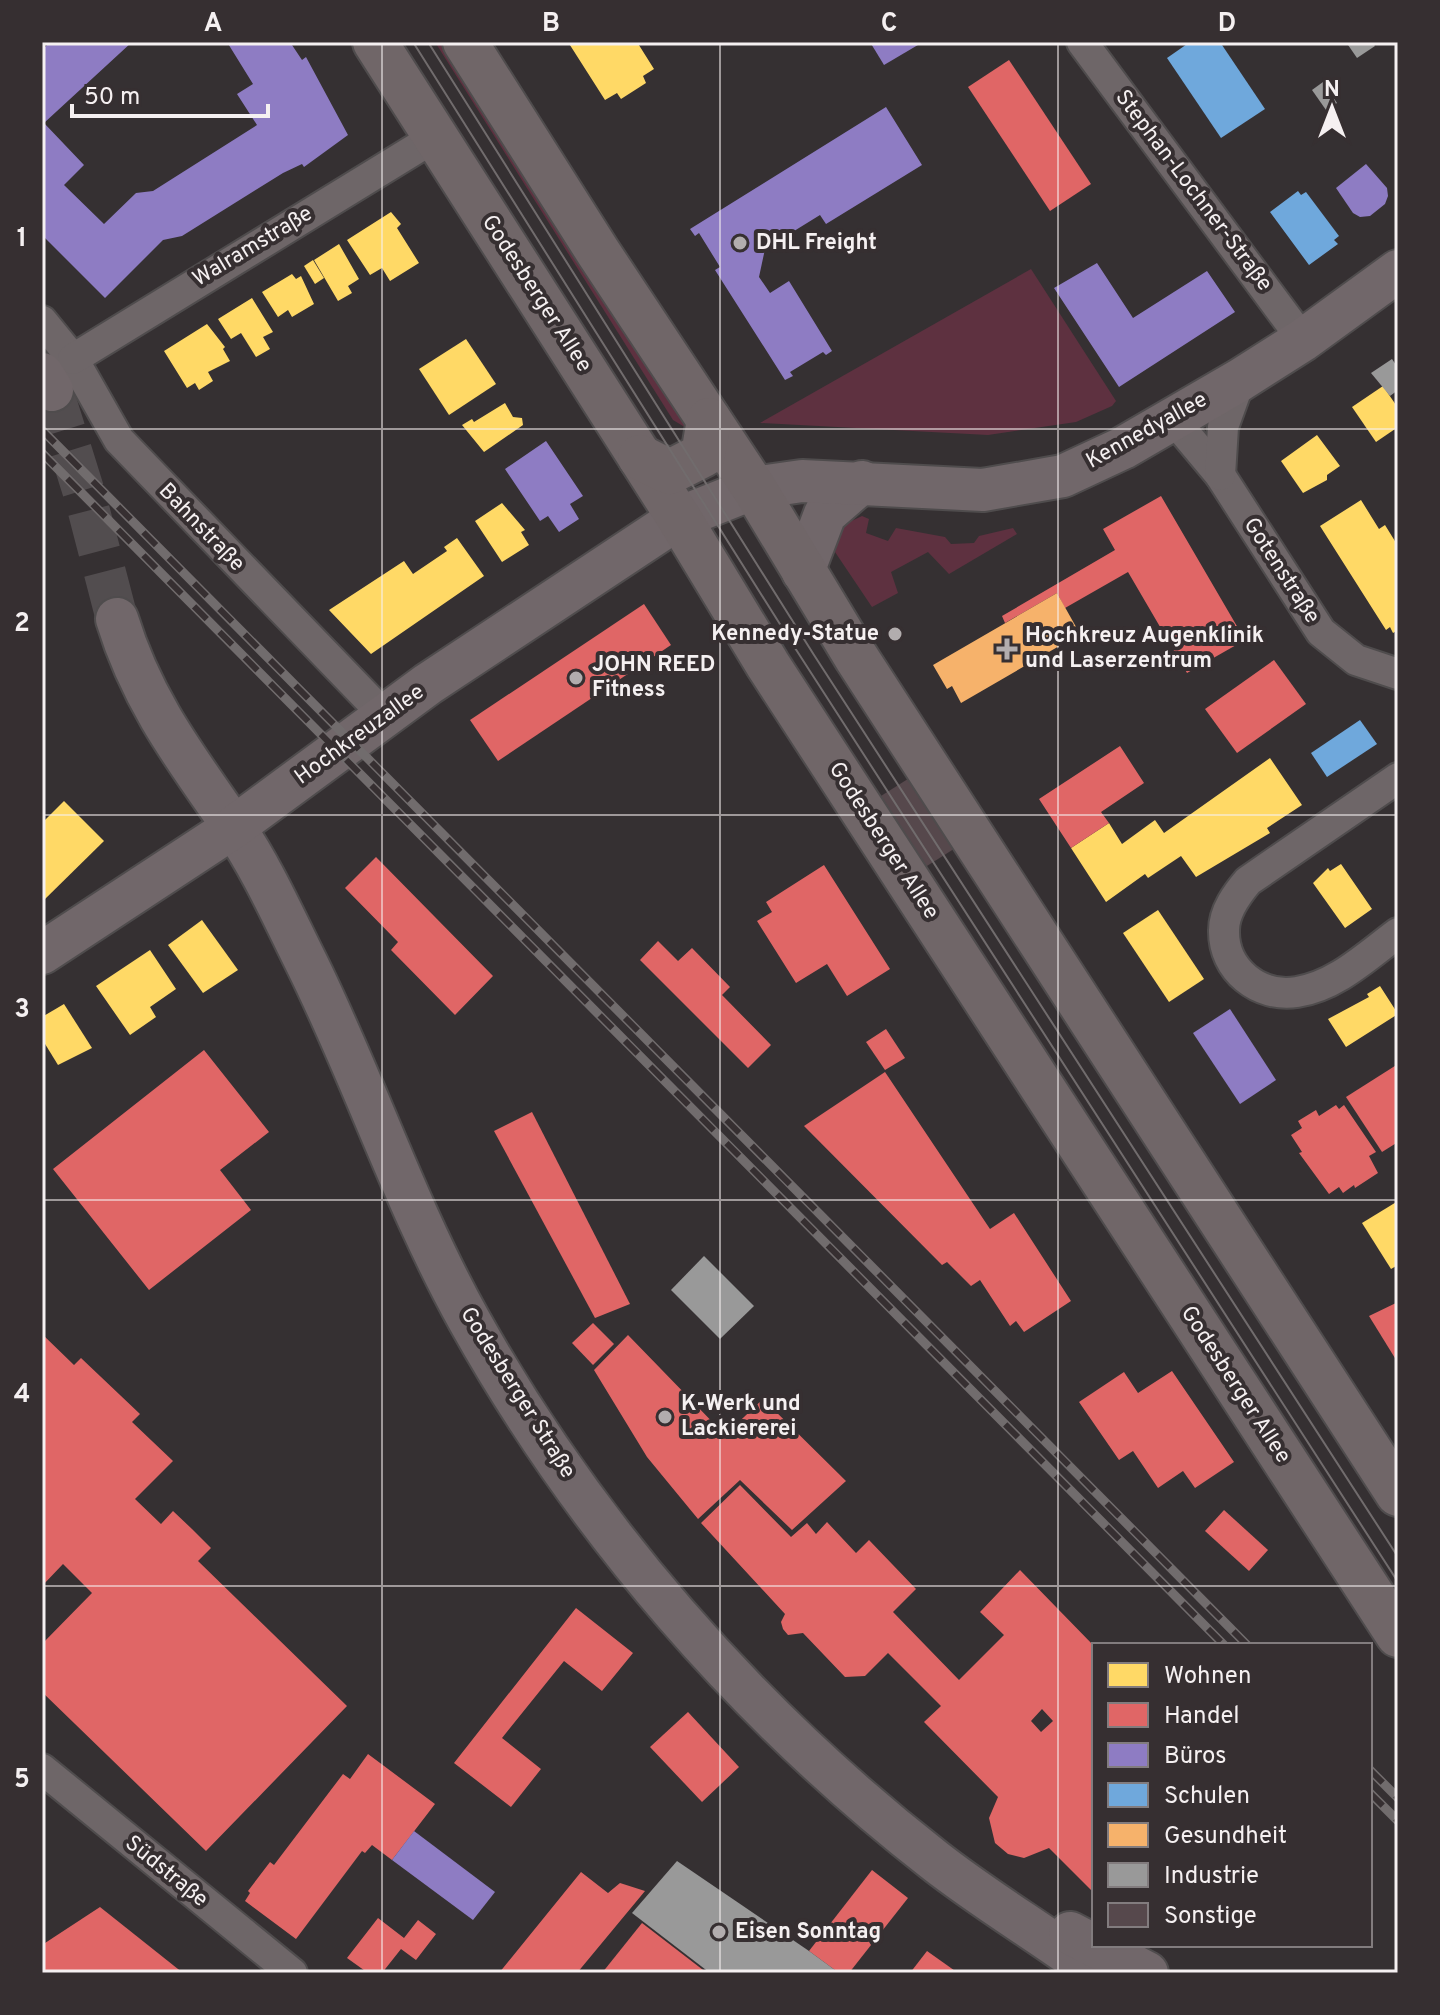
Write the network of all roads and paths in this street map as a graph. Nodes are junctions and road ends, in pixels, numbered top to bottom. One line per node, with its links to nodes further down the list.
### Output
1 (375, 42): 4 (main road, Godesberger Allee)
2 (465, 42): 10 (main road)
3 (1082, 42): 7 (street, Stephan-Lochner-Straße)
4 (435, 137): 8 (street, Walramstraße); 12 (main road, Godesberger Allee)
5 (1398, 271): 7 (street, Kennedyallee)
6 (42, 321): 8 (street, Bahnstraße)
7 (1303, 340): 9 (street, Kennedyallee)
8 (56, 374): 20 (street, Bahnstraße)
9 (1240, 380): 11 (street, Kennedyallee); 13 (street)
10 (709, 420): 12 (main road); 15 (main road)
11 (1174, 420): 13 (street, Gotenstraße); 14 (street, Kennedyallee)
12 (640, 457): 16 (main road, Godesberger Allee)
13 (1220, 475): 19 (street, Gotenstraße)
14 (862, 482): 15 (street, Kennedyallee); 17 (street)
15 (754, 488): 16 (street, Kennedyallee); 17 (main road)
16 (679, 518): 20 (street, Hochkreuzallee); 26 (main road, Godesberger Allee)
17 (803, 572): 25 (main road)
18 (117, 619): 22 (street, Godesberger Straße)
19 (1398, 674)
20 (385, 716): 22 (street, Hochkreuzallee)
21 (1398, 778): 23 (street)
22 (234, 827): 24 (street, Hochkreuzallee); 28 (street, Godesberger Straße)
23 (1398, 933)
24 (42, 953)
25 (1398, 1494)
26 (1398, 1635)
27 (42, 1769): 32 (street, Südstraße)
28 (937, 1863): 29 (street, Godesberger Straße); 31 (street, Godesberger Straße)
29 (1092, 1944)
30 (1097, 1947): 33 (street, Godesberger Straße)
31 (1092, 1968)
32 (292, 1973)
33 (1147, 1973)

